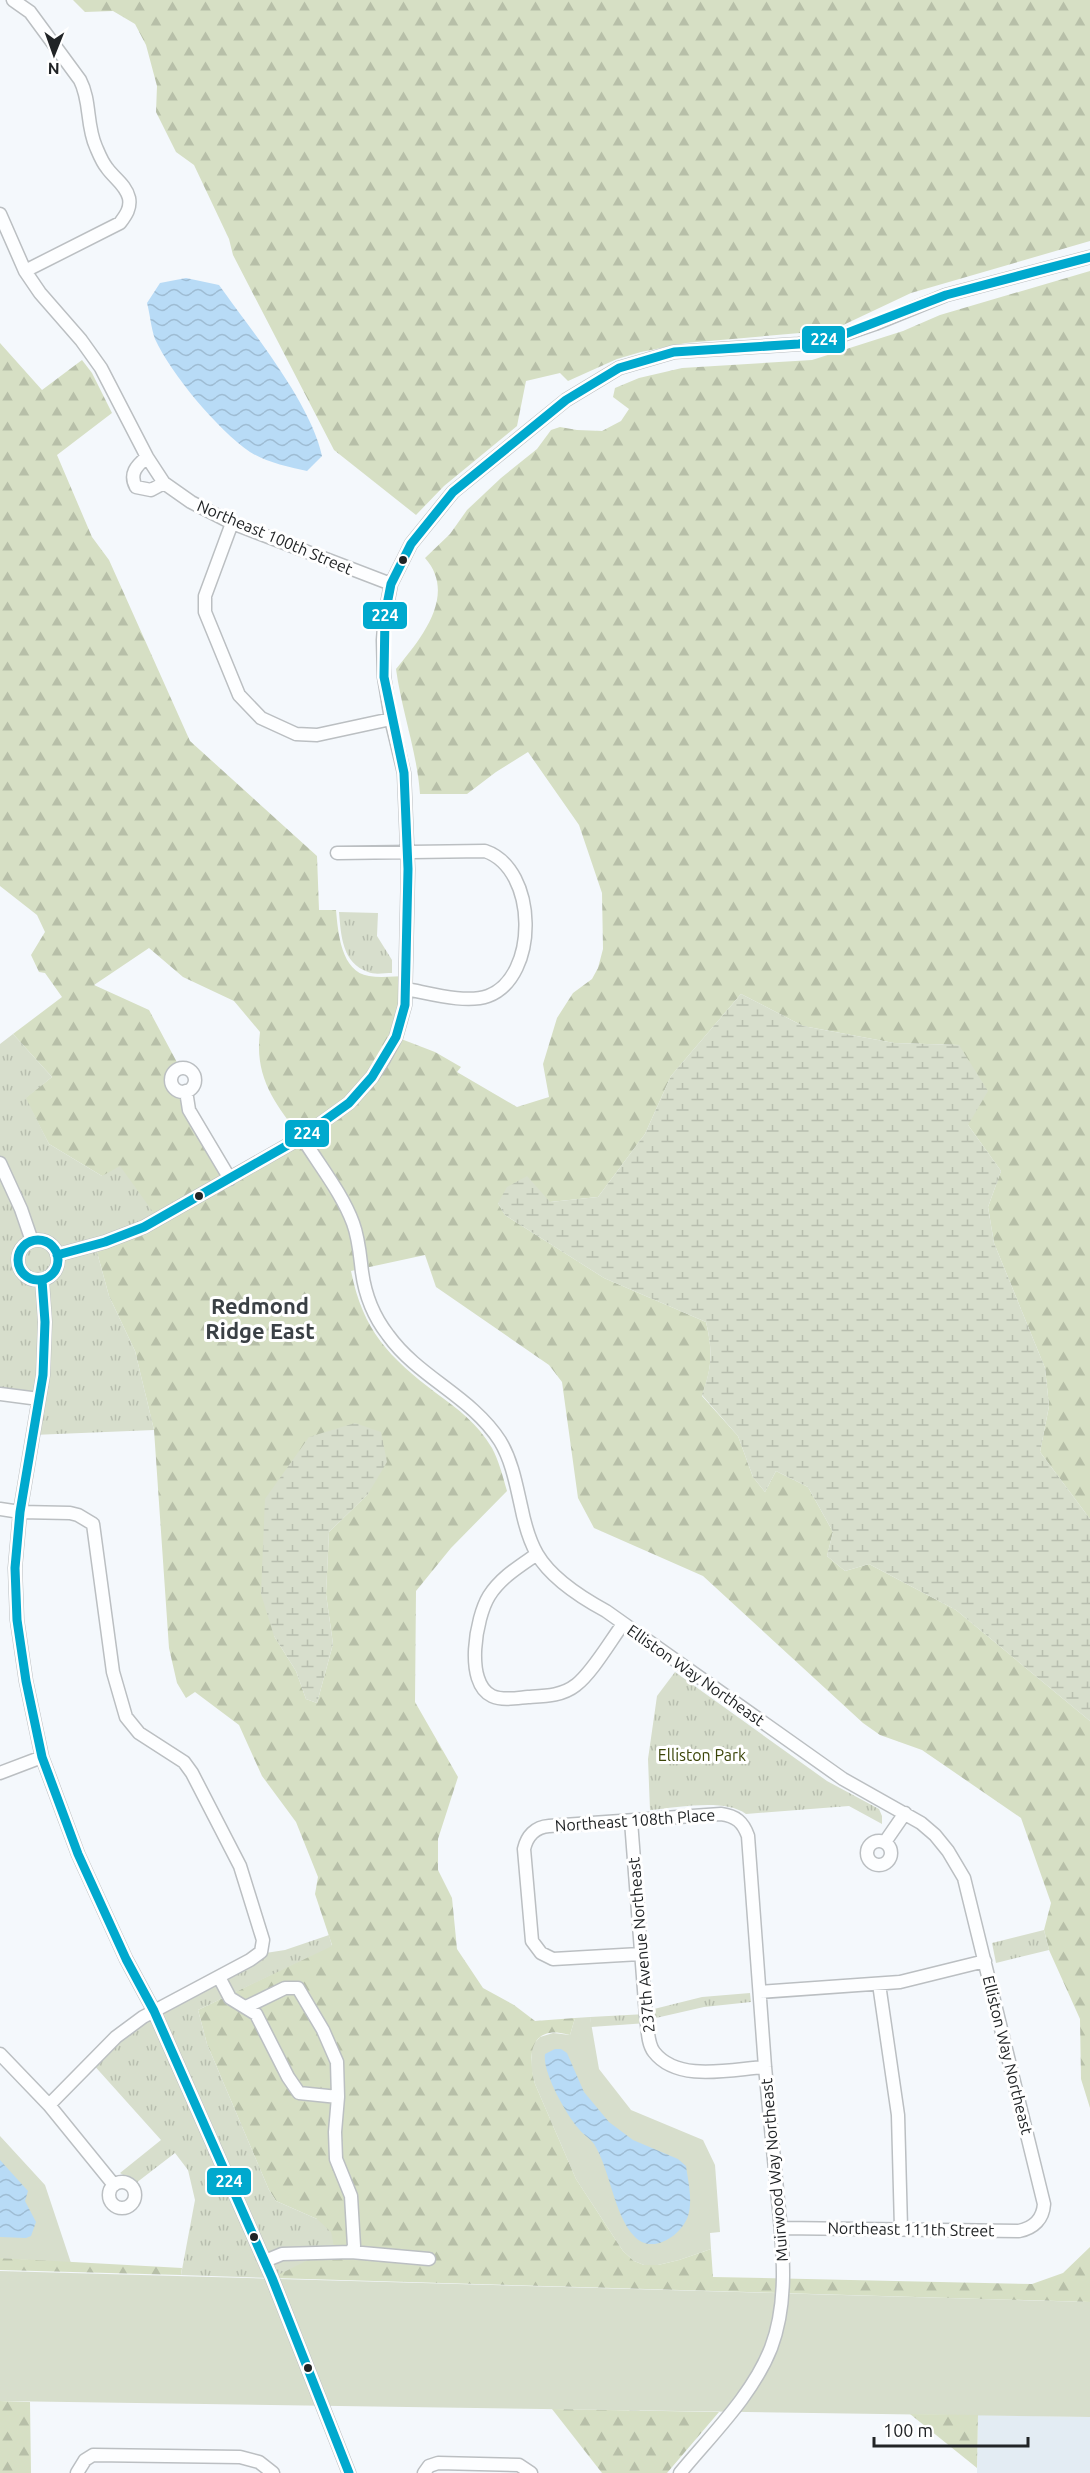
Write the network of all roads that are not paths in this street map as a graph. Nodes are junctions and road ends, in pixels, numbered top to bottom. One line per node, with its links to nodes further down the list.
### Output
1 (14, 0): 4 (street)
2 (0, 214): 4 (street)
3 (1090, 257): 8 (street)
4 (26, 271): 5 (street)
5 (147, 457): 6 (street); 6 (street)
6 (164, 483): 7 (street, Northeast 100th Street)
7 (232, 523): 8 (street, Northeast 100th Street); 9 (street)
8 (391, 584): 9 (street)
9 (391, 719): 10 (street)
10 (408, 852): 11 (street); 12 (street); 12 (street)
11 (337, 853)
12 (406, 989): 14 (street)
13 (186, 1091): 16 (street)
14 (302, 1137): 16 (street); 24 (street, Elliston Way Northeast)
15 (0, 1163): 17 (street)
16 (230, 1179): 18 (street)
17 (32, 1240): 18 (street); 19 (street)
18 (57, 1255): 19 (street)
19 (42, 1280): 21 (street)
20 (0, 1394): 21 (street)
21 (39, 1399): 23 (street)
22 (0, 1509): 23 (street)
23 (20, 1512): 26 (street); 34 (street)
24 (537, 1554): 25 (street, Elliston Way Northeast); 25 (street)
25 (623, 1624): 28 (street, Elliston Way Northeast)
26 (42, 1757): 27 (street); 38 (street)
27 (0, 1773)
28 (905, 1813): 31 (street); 33 (street, Elliston Way Northeast)
29 (631, 1821): 30 (street, Northeast 108th Place); 32 (street, 237th Avenue Northeast); 32 (street, Northeast 108th Place)
30 (748, 1836): 36 (street, Muirwood Way Northeast)
31 (885, 1842)
32 (640, 1954): 40 (street, 237th Avenue Northeast)
33 (985, 1961): 35 (street); 44 (street, Elliston Way Northeast)
34 (219, 1977): 37 (street); 38 (street)
35 (879, 1984): 36 (street); 46 (street)
36 (760, 1992): 40 (street, Muirwood Way Northeast)
37 (246, 2007): 41 (street); 41 (street)
38 (154, 2011): 42 (street); 49 (street)
39 (0, 2054): 42 (street)
40 (765, 2067): 45 (street, Muirwood Way Northeast)
41 (338, 2097): 47 (street)
42 (49, 2106): 43 (street)
43 (114, 2185)
44 (1038, 2221): 46 (street, Northeast 111th Street)
45 (781, 2228): 46 (street, Northeast 111th Street); 55 (street, Muirwood Way Northeast)
46 (901, 2228)
47 (351, 2252): 48 (street); 49 (street)
48 (429, 2259)
49 (265, 2261): 52 (street)
50 (77, 2473): 51 (street)
51 (273, 2473)
52 (349, 2473)
53 (424, 2473): 54 (street)
54 (531, 2473)
55 (680, 2473)

